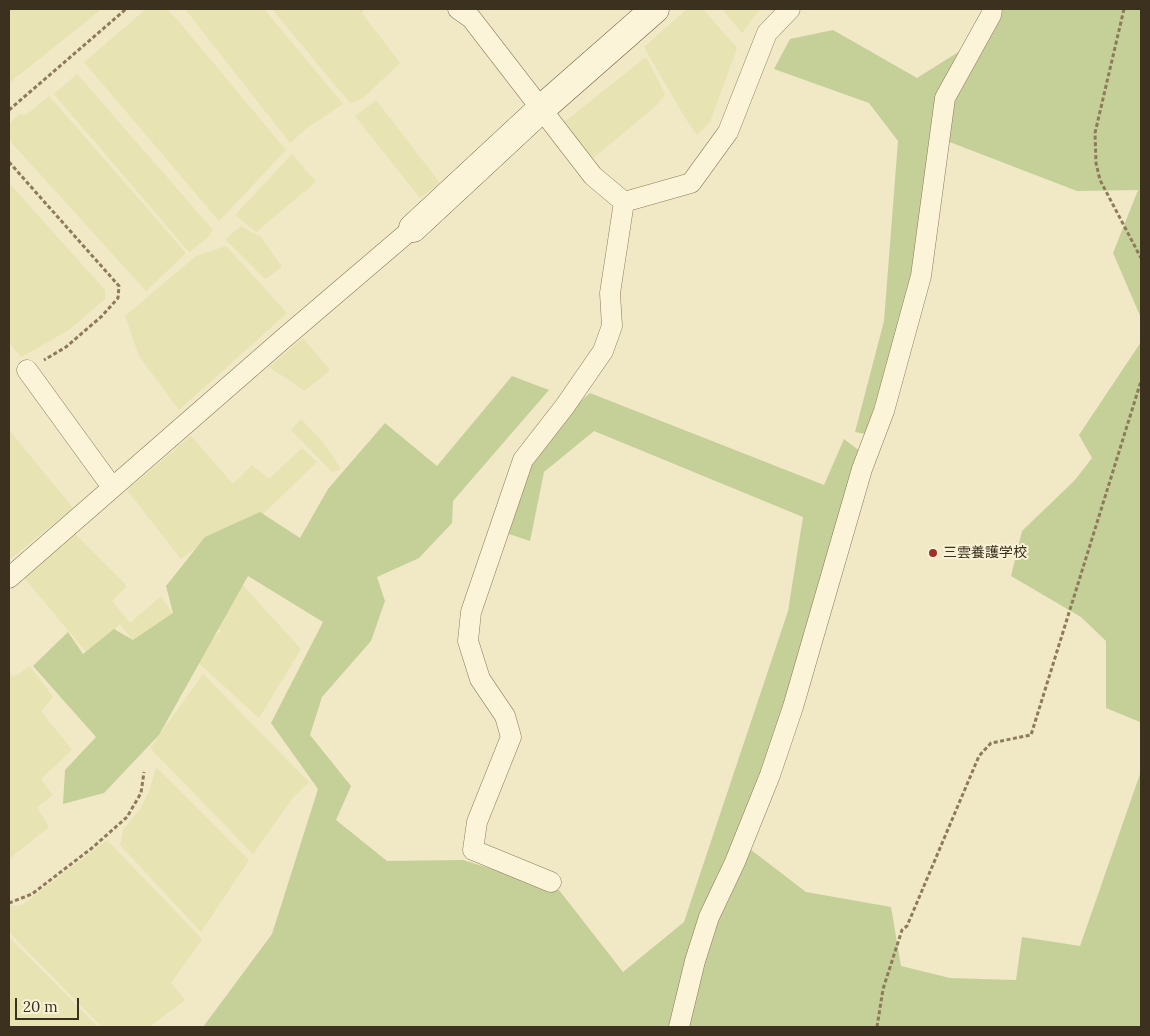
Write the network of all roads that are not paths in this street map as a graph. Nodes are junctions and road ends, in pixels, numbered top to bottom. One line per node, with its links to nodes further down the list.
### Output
1 (458, 9): 5 (street)
2 (655, 9): 5 (street)
3 (790, 9): 6 (street)
4 (992, 9): 12 (street)
5 (540, 110): 6 (street); 7 (street)
6 (624, 202): 11 (street)
7 (414, 228): 9 (street)
8 (26, 370): 9 (street)
9 (112, 487): 10 (street)
10 (9, 578)
11 (551, 882)
12 (679, 1027)

